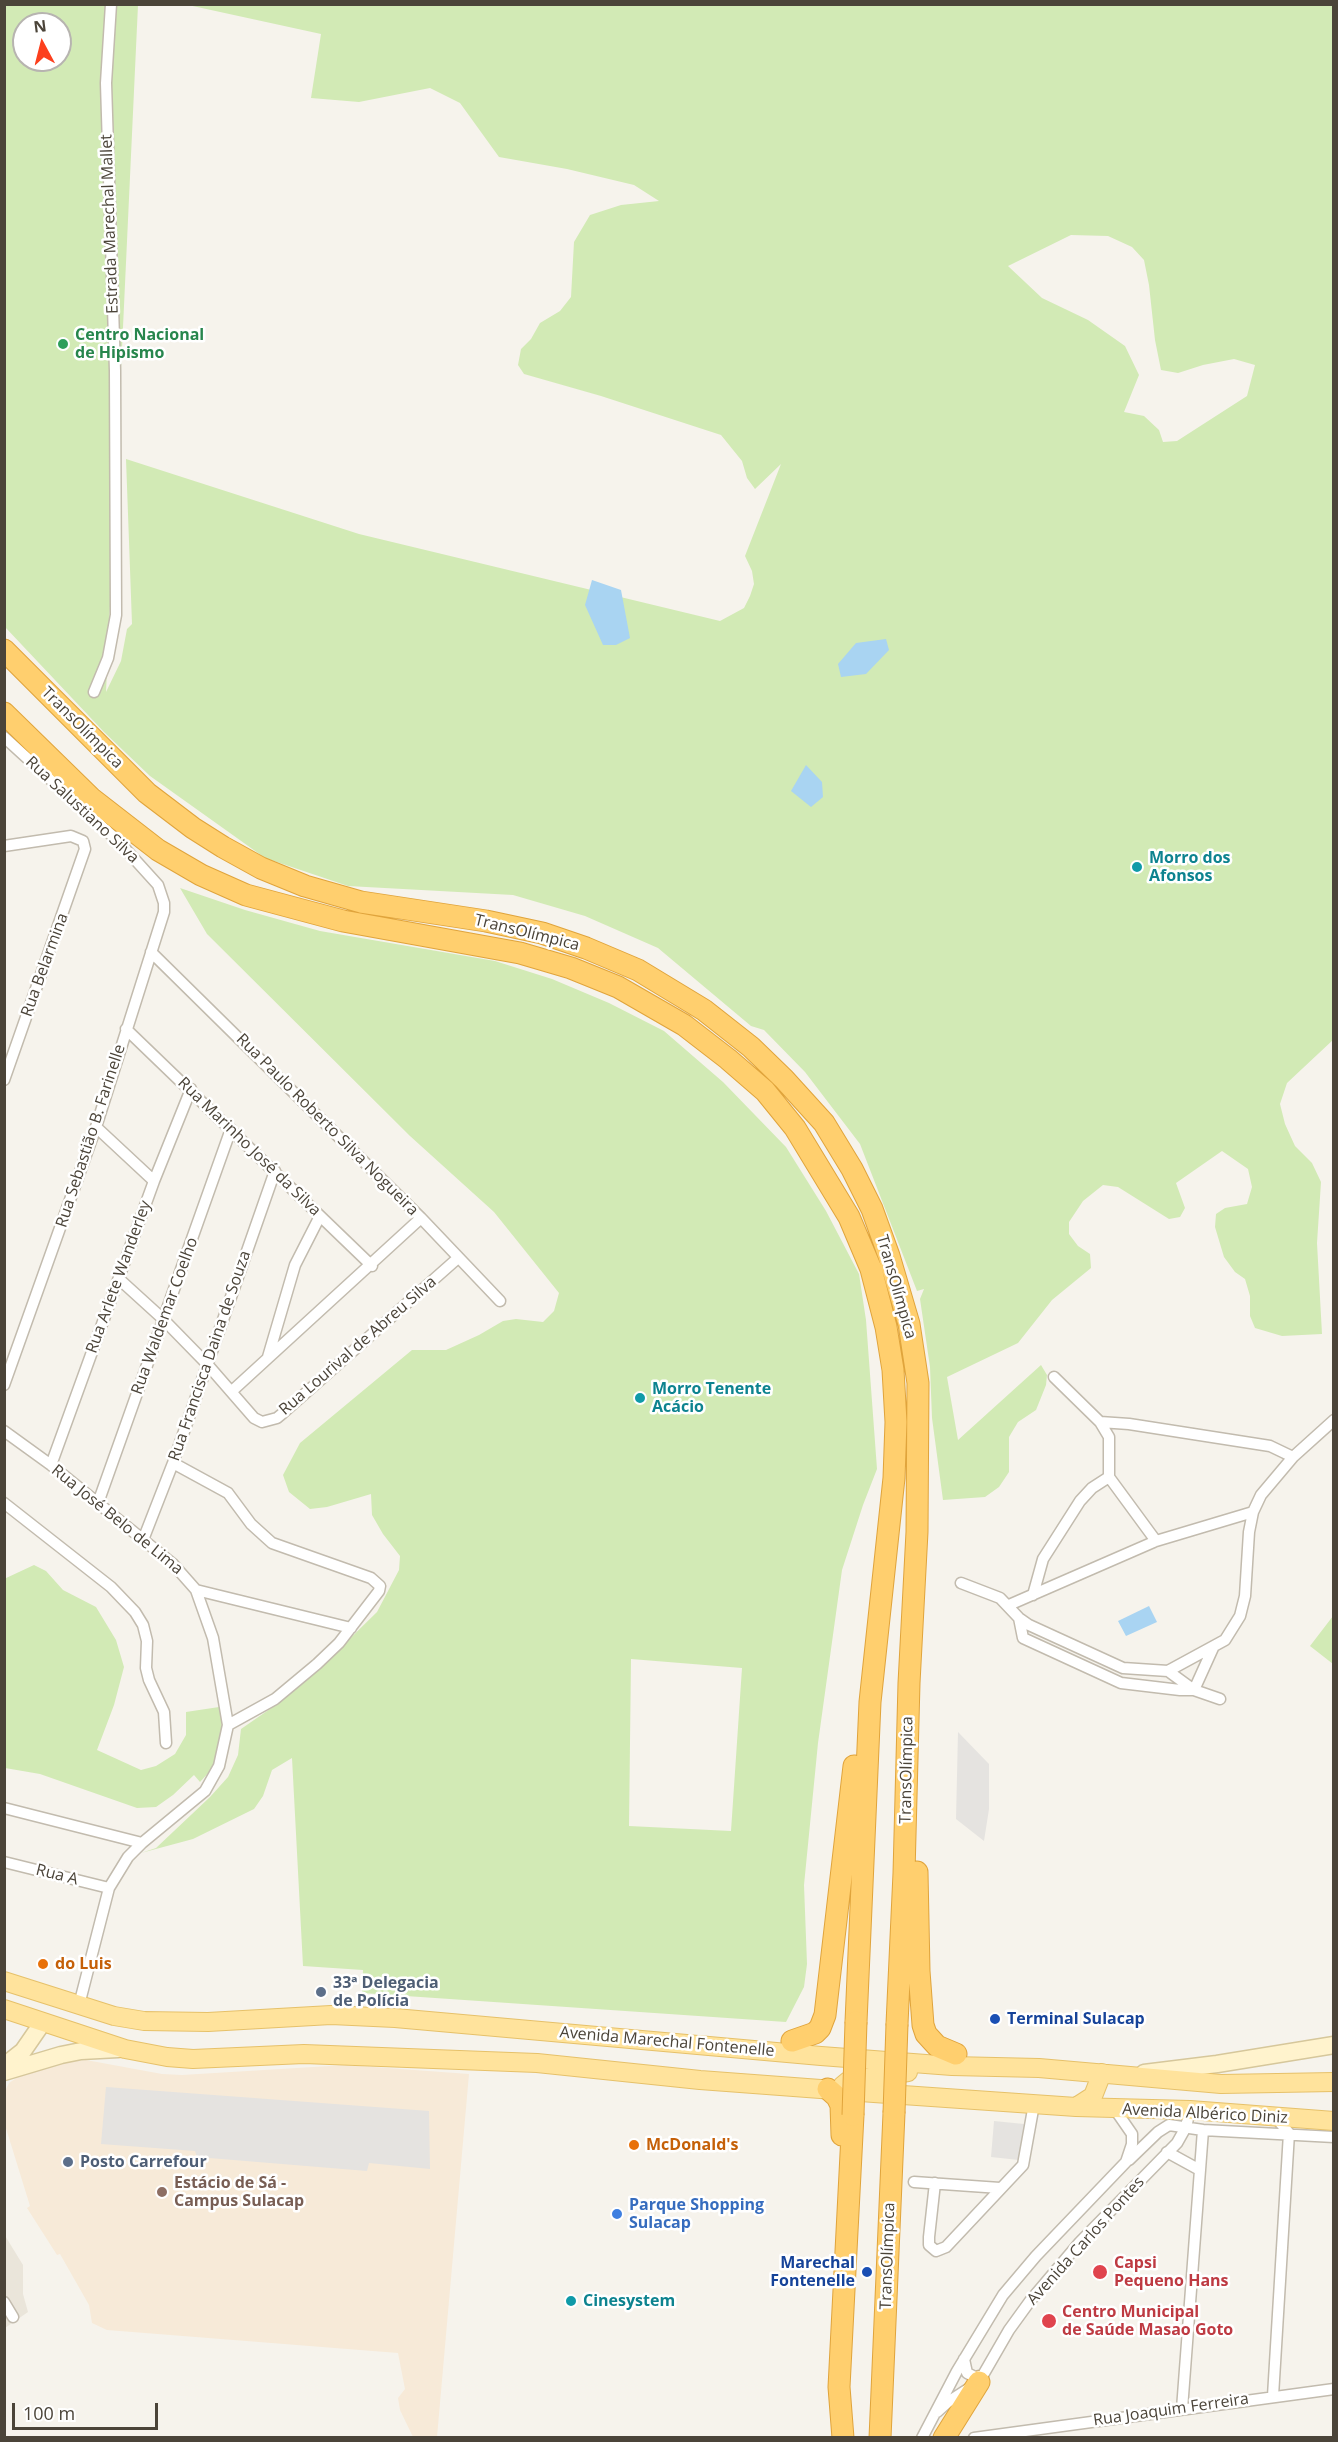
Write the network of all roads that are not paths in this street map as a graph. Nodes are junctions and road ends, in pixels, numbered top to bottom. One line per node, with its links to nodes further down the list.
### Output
1 (111, 4): 3 (street, Estrada Marechal Mallet)
2 (4, 650): 55 (highway, TransOlímpica)
3 (94, 692)
4 (4, 713): 52 (highway, TransOlímpica)
5 (4, 737): 6 (street, Rua Salustiano Silva)
6 (14, 746): 7 (street); 9 (street, Rua Salustiano Silva)
7 (4, 755)
8 (4, 846): 12 (street, Rua Belarmina)
9 (158, 885): 10 (street, Rua Sebastião B. Farinelle)
10 (151, 952): 11 (street, Rua Sebastião B. Farinelle); 19 (street, Rua Paulo Roberto Silva Nogueira)
11 (126, 1029): 13 (street, Rua Marinho José da Silva); 14 (street, Rua Sebastião B. Farinelle)
12 (4, 1080)
13 (191, 1089): 15 (street, Rua Marinho José da Silva); 17 (street, Rua Arlete Wanderley)
14 (96, 1127): 17 (street); 28 (street, Rua Sebastião B. Farinelle)
15 (231, 1129): 16 (street, Rua Marinho José da Silva); 24 (street, Rua Waldemar Coelho)
16 (275, 1171): 18 (street, Rua Marinho José da Silva); 26 (street, Rua Francisca Daina de Souza)
17 (153, 1181): 22 (street, Rua Arlete Wanderley)
18 (320, 1216): 21 (street, Rua Marinho José da Silva); 25 (street)
19 (421, 1218): 20 (street, Rua Paulo Roberto Silva Nogueira); 21 (street)
20 (458, 1258): 23 (street, Rua Paulo Roberto Silva Nogueira); 29 (street, Rua Lourival de Abreu Silva)
21 (372, 1266): 25 (street)
22 (119, 1279): 24 (street); 35 (street, Rua Arlete Wanderley)
23 (500, 1301)
24 (163, 1319): 26 (street); 38 (street, Rua Waldemar Coelho)
25 (268, 1358): 29 (street)
26 (207, 1364): 29 (street); 34 (street, Rua Francisca Daina de Souza)
27 (1054, 1377): 31 (street)
28 (4, 1385)
29 (232, 1391)
30 (1334, 1420): 33 (street)
31 (1100, 1422): 33 (street); 36 (street)
32 (4, 1431): 35 (street, Rua José Belo de Lima)
33 (1293, 1457): 39 (street)
34 (173, 1463): 40 (street, Rua Francisca Daina de Souza); 47 (street)
35 (51, 1465): 38 (street, Rua José Belo de Lima)
36 (1109, 1477): 41 (street); 44 (street)
37 (4, 1503): 54 (street)
38 (98, 1503): 40 (street, Rua José Belo de Lima)
39 (1253, 1512): 41 (street); 48 (street)
40 (143, 1540): 43 (street, Rua José Belo de Lima)
41 (1156, 1541): 44 (street)
42 (961, 1583): 45 (street)
43 (196, 1590): 47 (street); 53 (street, Rua José Belo de Lima)
44 (1033, 1595): 45 (street)
45 (1009, 1605): 46 (street)
46 (1019, 1618): 49 (street); 50 (street)
47 (351, 1628): 53 (street)
48 (1213, 1648): 49 (street); 50 (street)
49 (1168, 1671): 50 (street)
50 (1194, 1690): 51 (street)
51 (1220, 1699)
52 (870, 1702): 65 (highway); 78 (highway, TransOlímpica, bridge)
53 (228, 1725): 57 (street, Rua José Belo de Lima)
54 (166, 1743)
55 (908, 1775): 71 (highway); 104 (highway, TransOlímpica, bridge)
56 (4, 1808): 57 (street)
57 (142, 1843): 59 (street, Rua José Belo de Lima)
58 (4, 1862): 59 (street, Rua A)
59 (109, 1888): 61 (street, Rua José Belo de Lima)
60 (4, 1981): 61 (main road, Avenida Marechal Fontenelle)
61 (79, 2005): 63 (main road, Avenida Marechal Fontenelle)
62 (4, 2009): 64 (main road, Avenida Marechal Fontenelle)
63 (114, 2016): 64 (main road); 68 (main road, Avenida Marechal Fontenelle)
64 (41, 2026): 67 (main road, Avenida Marechal Fontenelle); 69 (main road); 72 (main road)
65 (792, 2042): 68 (main road); 71 (main road)
66 (1334, 2045): 75 (main road)
67 (125, 2049): 69 (main road); 78 (main road, Avenida Marechal Fontenelle)
68 (732, 2049): 70 (main road, Avenida Marechal Fontenelle)
69 (61, 2055): 73 (main road)
70 (821, 2056): 71 (main road, Avenida Marechal Fontenelle); 78 (main road)
71 (949, 2061): 74 (main road); 78 (main road); 79 (main road)
72 (4, 2066)
73 (4, 2072)
74 (1102, 2073): 75 (main road); 81 (main road)
75 (1123, 2075): 76 (main road, Avenida Albérico Diniz)
76 (1169, 2079): 77 (main road, Avenida Albérico Diniz); 84 (main road)
77 (1334, 2082)
78 (836, 2098): 79 (main road, Avenida Marechal Fontenelle); 103 (highway, TransOlímpica)
79 (950, 2098): 80 (main road, Avenida Marechal Fontenelle)
80 (1034, 2104): 81 (main road, Avenida Marechal Fontenelle); 94 (street)
81 (1076, 2107): 82 (main road, Avenida Albérico Diniz)
82 (1114, 2108): 84 (main road, Avenida Albérico Diniz); 90 (street, Avenida Carlos Pontes)
83 (1276, 2118): 84 (main road, Avenida Albérico Diniz); 85 (main road, Avenida Albérico Diniz); 87 (street)
84 (1188, 2119): 86 (street); 89 (street, Avenida Carlos Pontes); 90 (street)
85 (1334, 2121)
86 (1203, 2130): 87 (street); 91 (street)
87 (1289, 2133): 88 (street); 100 (street)
88 (1334, 2137)
89 (1167, 2152): 91 (street); 98 (street, Avenida Carlos Pontes)
90 (1126, 2162): 97 (street, Avenida Carlos Pontes)
91 (1198, 2169): 101 (street)
92 (914, 2182): 93 (street)
93 (935, 2183): 94 (street); 94 (street)
94 (1000, 2188)
95 (4, 2302): 96 (street)
96 (13, 2317)
97 (964, 2359): 98 (street); 102 (street, Avenida Carlos Pontes)
98 (981, 2379): 102 (street, Avenida Carlos Pontes); 106 (highway)
99 (1334, 2389): 100 (street, Rua Joaquim Ferreira)
100 (1273, 2396): 101 (street, Rua Joaquim Ferreira)
101 (1182, 2409): 107 (street, Rua Joaquim Ferreira)
102 (935, 2414): 105 (street, Avenida Carlos Pontes)
103 (843, 2438)
104 (880, 2438)
105 (922, 2438)
106 (944, 2438)
107 (974, 2438)

